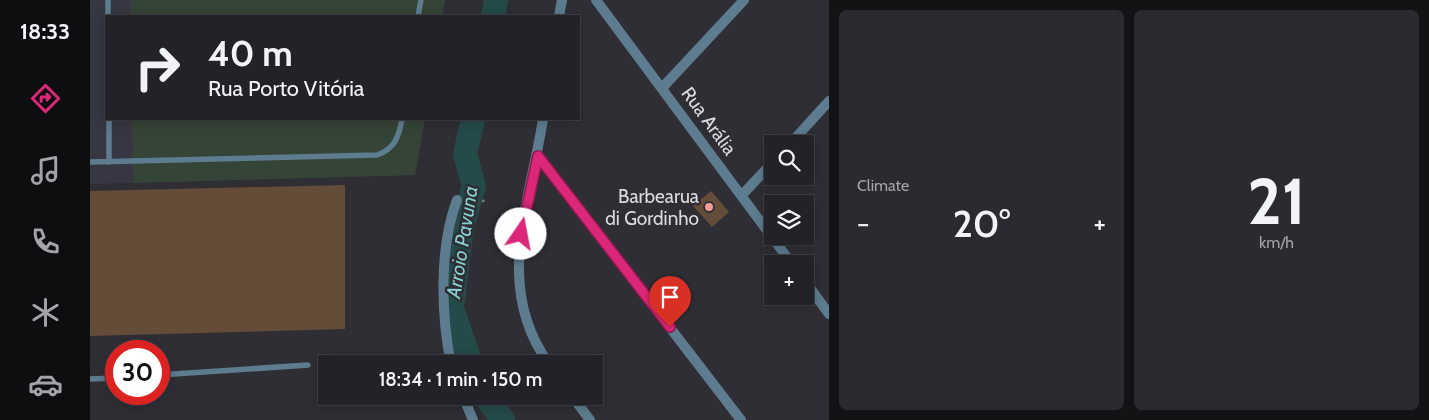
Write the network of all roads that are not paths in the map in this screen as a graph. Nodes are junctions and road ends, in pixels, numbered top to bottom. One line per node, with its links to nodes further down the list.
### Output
1 (108, 0): 6 (lane)
2 (421, 0): 7 (lane)
3 (562, 0): 8 (street)
4 (596, 0): 9 (street, Rua Arália)
5 (744, 0): 9 (street)
6 (108, 15)
7 (418, 15)
8 (559, 15)
9 (663, 87): 19 (street, Rua Arália)
10 (829, 101): 14 (street)
11 (109, 120): 17 (lane)
12 (402, 120): 17 (lane)
13 (543, 120): 15 (street)
14 (798, 135)
15 (538, 156): 27 (street); 36 (street)
16 (90, 162): 17 (lane)
17 (109, 162)
18 (764, 172): 19 (street)
19 (742, 195): 21 (street, Rua Arália)
20 (457, 200): 26 (street)
21 (785, 255)
22 (814, 293): 24 (street)
23 (829, 294): 24 (street)
24 (821, 302): 25 (street)
25 (829, 314)
26 (450, 355)
27 (542, 355)
28 (308, 365): 29 (lane)
29 (170, 374)
30 (105, 378): 31 (lane)
31 (90, 379)
32 (467, 405): 34 (street)
33 (579, 405): 35 (street)
34 (473, 420)
35 (590, 420)
36 (742, 420)

